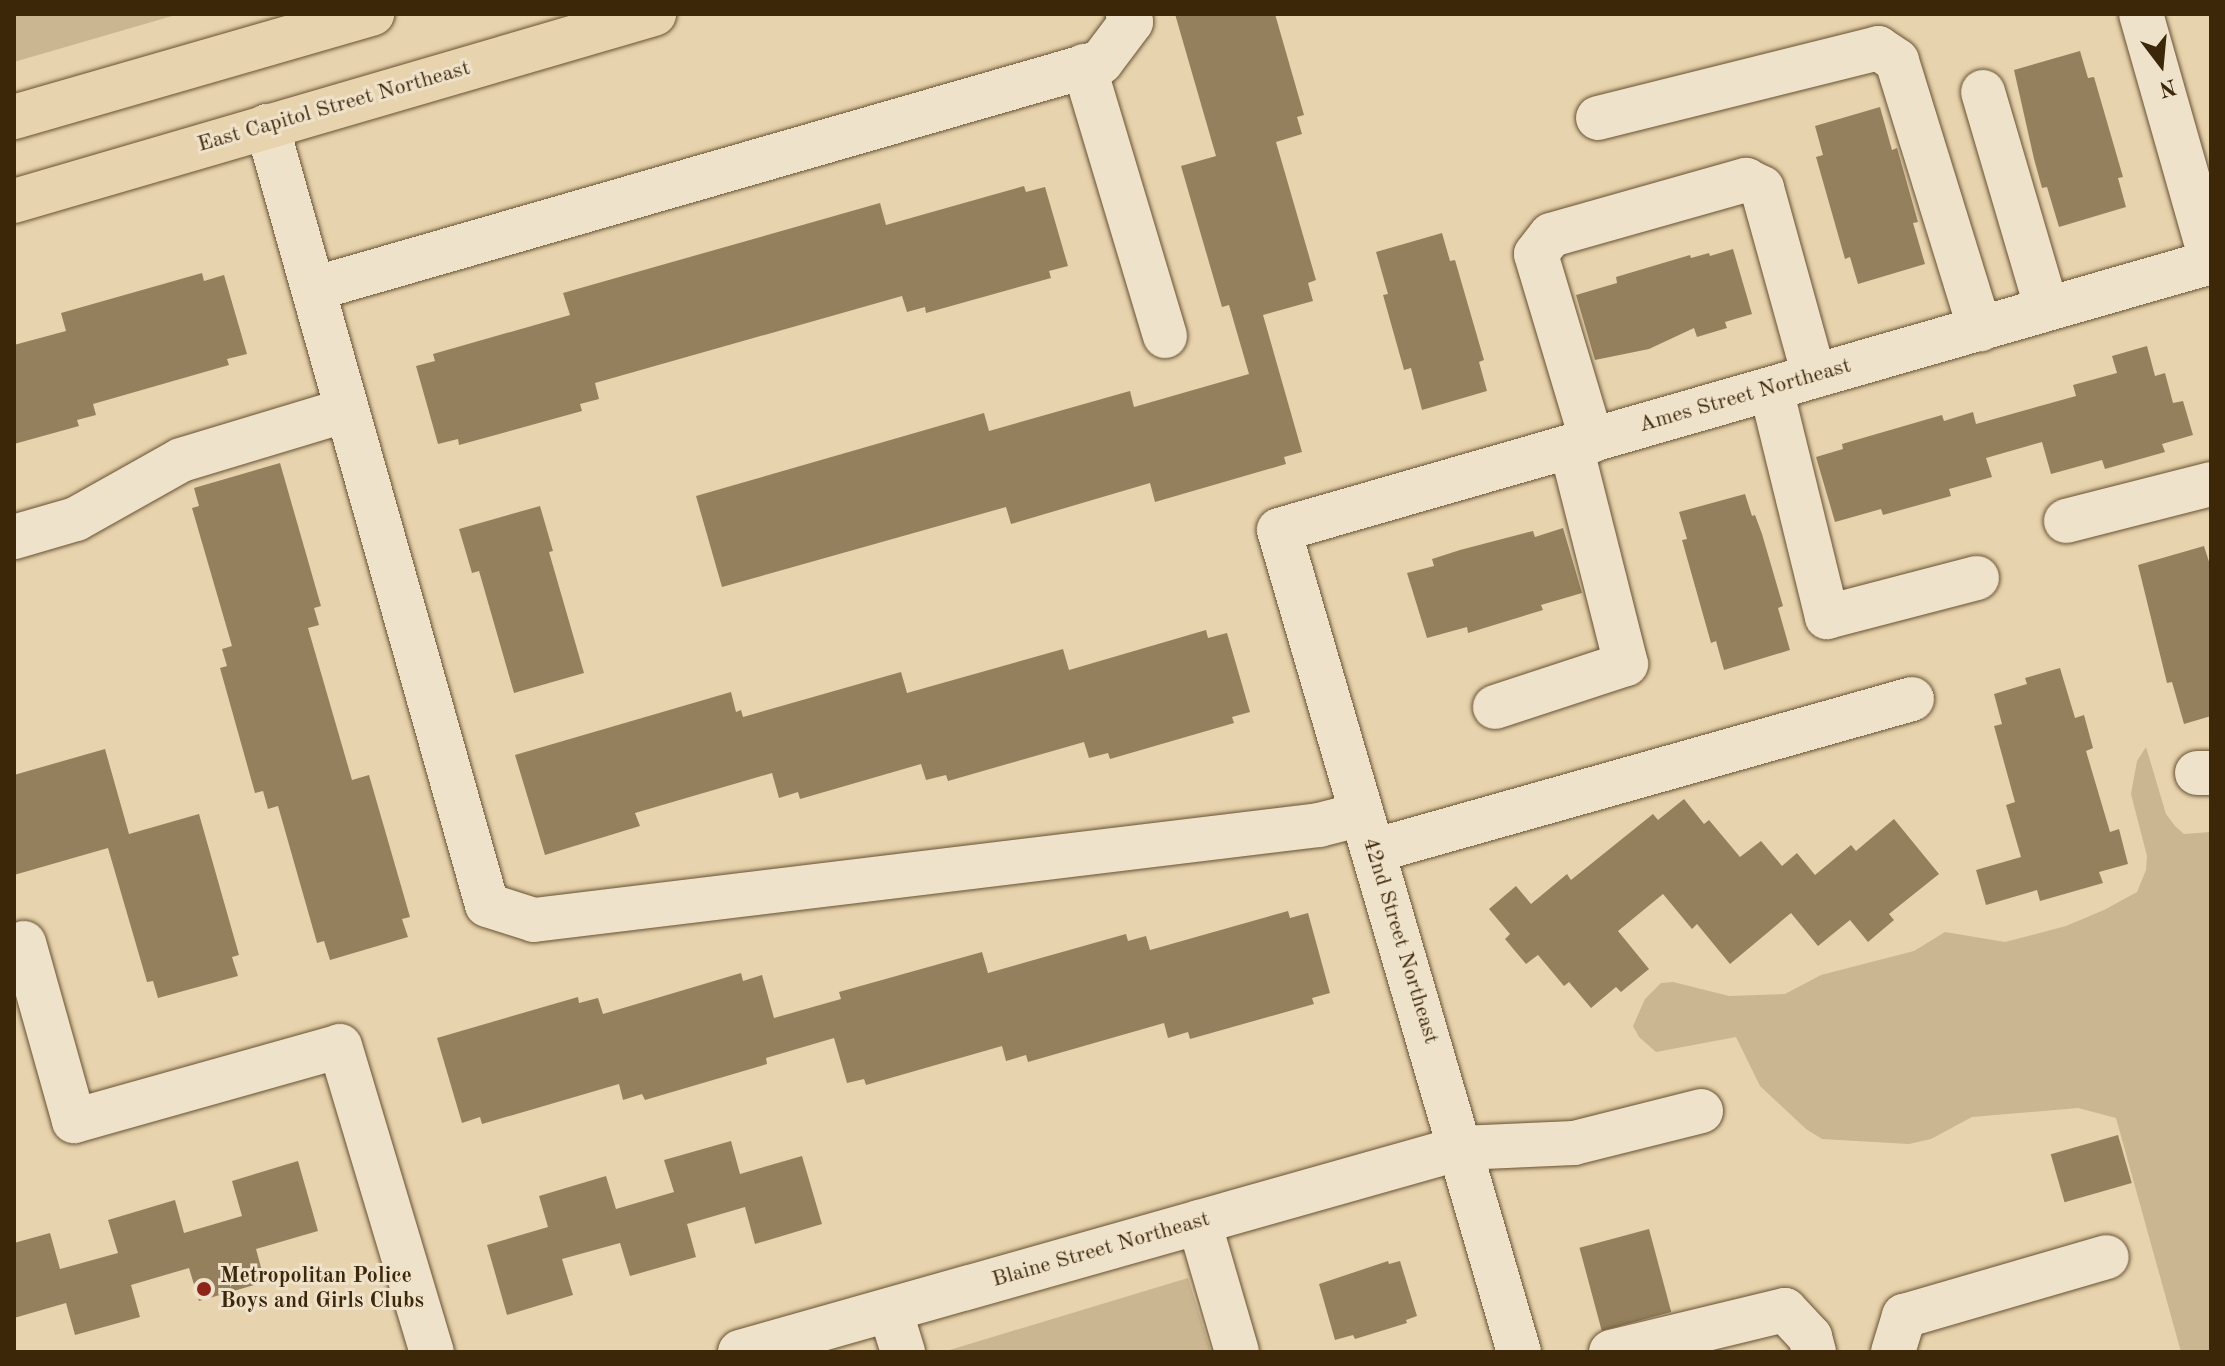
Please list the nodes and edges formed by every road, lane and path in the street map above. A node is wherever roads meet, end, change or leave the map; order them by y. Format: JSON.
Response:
{"nodes":[{"id":1,"x":372,"y":14,"type":"edge"},
{"id":2,"x":654,"y":14,"type":"edge"},
{"id":3,"x":1128,"y":14,"type":"edge"},
{"id":4,"x":2141,"y":14,"type":"edge"},
{"id":5,"x":1084,"y":66,"type":"junction"},
{"id":6,"x":1983,"y":92,"type":"dead end"},
{"id":7,"x":14,"y":117,"type":"edge"},
{"id":8,"x":1598,"y":118,"type":"dead end"},
{"id":9,"x":267,"y":126,"type":"junction"},
{"id":10,"x":14,"y":201,"type":"edge"},
{"id":11,"x":2211,"y":261,"type":"edge"},
{"id":12,"x":313,"y":289,"type":"junction"},
{"id":13,"x":2047,"y":309,"type":"junction"},
{"id":14,"x":1980,"y":329,"type":"junction"},
{"id":15,"x":1165,"y":336,"type":"dead end"},
{"id":16,"x":1814,"y":376,"type":"junction"},
{"id":17,"x":1771,"y":389,"type":"junction"},
{"id":18,"x":347,"y":410,"type":"junction"},
{"id":19,"x":1582,"y":444,"type":"junction"},
{"id":20,"x":2211,"y":484,"type":"edge"},
{"id":21,"x":2066,"y":521,"type":"dead end"},
{"id":22,"x":1279,"y":530,"type":"joint"},
{"id":23,"x":14,"y":537,"type":"edge"},
{"id":24,"x":1977,"y":578,"type":"dead end"},
{"id":25,"x":1912,"y":699,"type":"dead end"},
{"id":26,"x":1495,"y":707,"type":"dead end"},
{"id":27,"x":1368,"y":833,"type":"junction"},
{"id":28,"x":24,"y":943,"type":"dead end"},
{"id":29,"x":1701,"y":1111,"type":"dead end"},
{"id":30,"x":1461,"y":1148,"type":"junction"},
{"id":31,"x":1199,"y":1222,"type":"junction"},
{"id":32,"x":2107,"y":1257,"type":"dead end"},
{"id":33,"x":890,"y":1310,"type":"junction"},
{"id":34,"x":432,"y":1352,"type":"edge"},
{"id":35,"x":740,"y":1352,"type":"edge"},
{"id":36,"x":903,"y":1352,"type":"edge"},
{"id":37,"x":1237,"y":1352,"type":"edge"},
{"id":38,"x":1519,"y":1352,"type":"edge"},
{"id":39,"x":1611,"y":1352,"type":"edge"},
{"id":40,"x":1814,"y":1352,"type":"edge"},
{"id":41,"x":1893,"y":1352,"type":"edge"}],
"edges":[{"from":1,"to":7,"type":"main road"},
{"from":2,"to":9,"type":"main road","name":"East Capitol Street Northeast"},
{"from":3,"to":5,"type":"street"},
{"from":4,"to":11,"type":"street"},
{"from":5,"to":12,"type":"street"},
{"from":5,"to":15,"type":"street"},
{"from":6,"to":13,"type":"street"},
{"from":8,"to":14,"type":"street"},
{"from":9,"to":10,"type":"main road","name":"East Capitol Street Northeast"},
{"from":9,"to":12,"type":"street"},
{"from":11,"to":13,"type":"street","name":"Ames Street Northeast"},
{"from":12,"to":18,"type":"street"},
{"from":13,"to":14,"type":"street","name":"Ames Street Northeast"},
{"from":14,"to":16,"type":"street","name":"Ames Street Northeast"},
{"from":16,"to":17,"type":"street","name":"Ames Street Northeast"},
{"from":16,"to":19,"type":"street"},
{"from":17,"to":19,"type":"street","name":"Ames Street Northeast"},
{"from":17,"to":24,"type":"street"},
{"from":18,"to":23,"type":"street"},
{"from":18,"to":27,"type":"street"},
{"from":19,"to":22,"type":"street","name":"Ames Street Northeast"},
{"from":19,"to":26,"type":"street"},
{"from":20,"to":21,"type":"street"},
{"from":22,"to":27,"type":"street","name":"42nd Street Northeast"},
{"from":25,"to":27,"type":"street"},
{"from":27,"to":30,"type":"street","name":"42nd Street Northeast"},
{"from":28,"to":34,"type":"street"},
{"from":29,"to":30,"type":"street","name":"Blaine Street Northeast"},
{"from":30,"to":31,"type":"street","name":"Blaine Street Northeast"},
{"from":30,"to":38,"type":"street","name":"42nd Street Northeast"},
{"from":31,"to":33,"type":"street","name":"Blaine Street Northeast"},
{"from":31,"to":37,"type":"street"},
{"from":32,"to":41,"type":"street"},
{"from":33,"to":35,"type":"street","name":"Blaine Street Northeast"},
{"from":33,"to":36,"type":"street"},
{"from":39,"to":40,"type":"street"}]}
